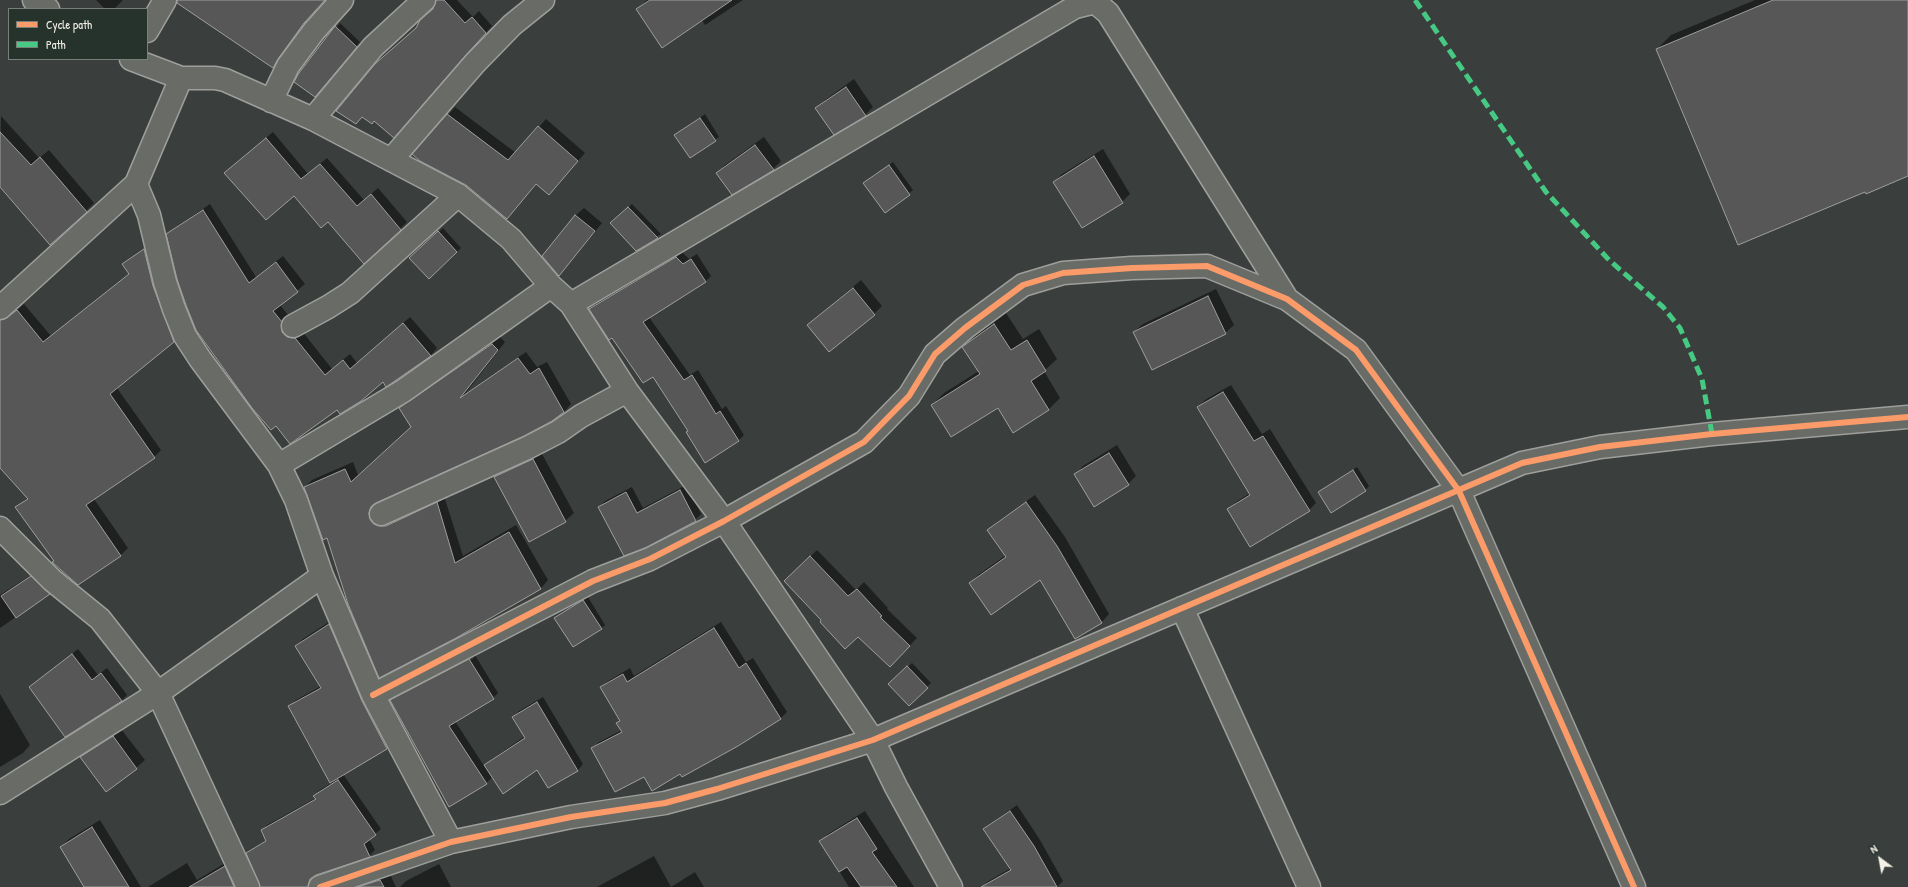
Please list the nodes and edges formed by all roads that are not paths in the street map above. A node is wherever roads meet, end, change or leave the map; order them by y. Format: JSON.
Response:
{"nodes":[{"id":1,"x":34,"y":0,"type":"edge"},
{"id":2,"x":165,"y":0,"type":"edge"},
{"id":3,"x":342,"y":0,"type":"edge"},
{"id":4,"x":424,"y":0,"type":"edge"},
{"id":5,"x":543,"y":0,"type":"edge"},
{"id":6,"x":46,"y":8,"type":"edge"},
{"id":7,"x":148,"y":30,"type":"edge"},
{"id":8,"x":134,"y":60,"type":"edge"},
{"id":9,"x":181,"y":78,"type":"junction"},
{"id":10,"x":271,"y":101,"type":"junction"},
{"id":11,"x":313,"y":119,"type":"junction"},
{"id":12,"x":391,"y":160,"type":"junction"},
{"id":13,"x":136,"y":184,"type":"junction"},
{"id":14,"x":458,"y":195,"type":"junction"},
{"id":15,"x":551,"y":286,"type":"junction"},
{"id":16,"x":1287,"y":299,"type":"junction"},
{"id":17,"x":571,"y":304,"type":"junction"},
{"id":18,"x":0,"y":308,"type":"edge"},
{"id":19,"x":293,"y":326,"type":"dead end"},
{"id":20,"x":627,"y":391,"type":"junction"},
{"id":21,"x":1908,"y":417,"type":"edge"},
{"id":22,"x":279,"y":465,"type":"junction"},
{"id":23,"x":1459,"y":491,"type":"junction"},
{"id":24,"x":381,"y":514,"type":"dead end"},
{"id":25,"x":724,"y":521,"type":"junction"},
{"id":26,"x":0,"y":528,"type":"edge"},
{"id":27,"x":322,"y":576,"type":"junction"},
{"id":28,"x":1182,"y":608,"type":"junction"},
{"id":29,"x":158,"y":693,"type":"junction"},
{"id":30,"x":374,"y":695,"type":"junction"},
{"id":31,"x":873,"y":740,"type":"junction"},
{"id":32,"x":0,"y":793,"type":"edge"},
{"id":33,"x":451,"y":842,"type":"junction"},
{"id":34,"x":248,"y":887,"type":"edge"},
{"id":35,"x":320,"y":887,"type":"edge"},
{"id":36,"x":951,"y":887,"type":"edge"},
{"id":37,"x":1309,"y":887,"type":"edge"},
{"id":38,"x":1634,"y":887,"type":"edge"}],
"edges":[{"from":1,"to":6,"type":"street"},
{"from":2,"to":7,"type":"street"},
{"from":3,"to":10,"type":"street"},
{"from":4,"to":11,"type":"street"},
{"from":5,"to":12,"type":"street"},
{"from":8,"to":9,"type":"street"},
{"from":9,"to":10,"type":"street"},
{"from":9,"to":13,"type":"street"},
{"from":10,"to":11,"type":"street"},
{"from":11,"to":12,"type":"street"},
{"from":12,"to":14,"type":"street"},
{"from":13,"to":18,"type":"street"},
{"from":13,"to":22,"type":"street"},
{"from":14,"to":15,"type":"street"},
{"from":14,"to":19,"type":"street"},
{"from":15,"to":17,"type":"street"},
{"from":15,"to":22,"type":"street"},
{"from":16,"to":17,"type":"street"},
{"from":16,"to":23,"type":"street"},
{"from":16,"to":25,"type":"street"},
{"from":17,"to":20,"type":"street"},
{"from":20,"to":24,"type":"street"},
{"from":20,"to":25,"type":"street"},
{"from":21,"to":23,"type":"street"},
{"from":22,"to":27,"type":"street"},
{"from":23,"to":28,"type":"street"},
{"from":23,"to":38,"type":"street"},
{"from":25,"to":30,"type":"street"},
{"from":25,"to":31,"type":"street"},
{"from":26,"to":29,"type":"street"},
{"from":27,"to":29,"type":"street"},
{"from":27,"to":30,"type":"street"},
{"from":28,"to":31,"type":"street"},
{"from":28,"to":37,"type":"street"},
{"from":29,"to":32,"type":"street"},
{"from":29,"to":34,"type":"street"},
{"from":30,"to":33,"type":"street"},
{"from":31,"to":33,"type":"street"},
{"from":31,"to":36,"type":"street"},
{"from":33,"to":35,"type":"street"}]}
